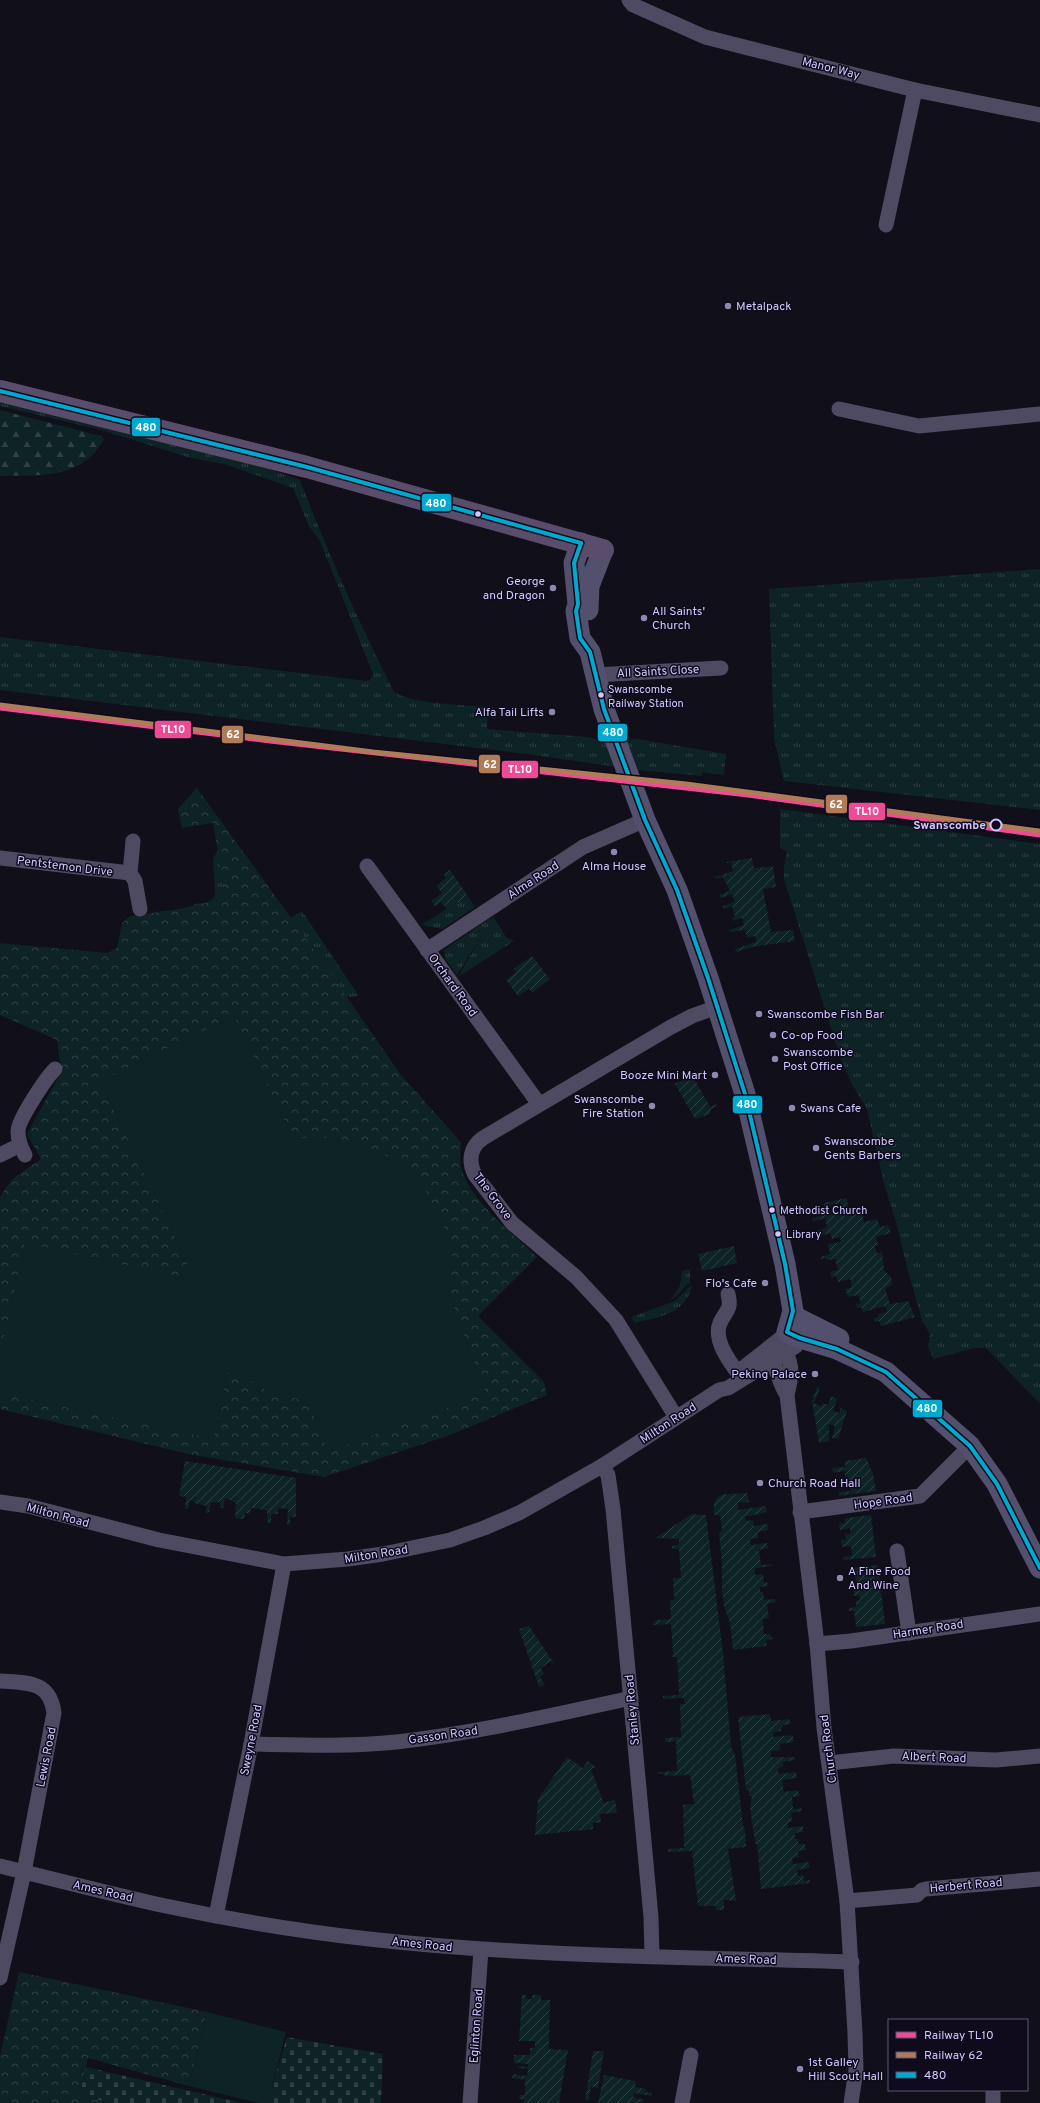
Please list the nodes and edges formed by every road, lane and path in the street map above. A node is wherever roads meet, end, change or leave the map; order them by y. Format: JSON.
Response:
{"nodes":[{"id":1,"x":629,"y":0,"type":"edge"},
{"id":2,"x":916,"y":90,"type":"junction"},
{"id":3,"x":1040,"y":115,"type":"edge"},
{"id":4,"x":886,"y":225,"type":"dead end"},
{"id":5,"x":0,"y":391,"type":"edge"},
{"id":6,"x":839,"y":409,"type":"dead end"},
{"id":7,"x":1040,"y":414,"type":"edge"},
{"id":8,"x":585,"y":545,"type":"junction"},
{"id":9,"x":590,"y":652,"type":"junction"},
{"id":10,"x":721,"y":668,"type":"dead end"},
{"id":11,"x":595,"y":675,"type":"junction"},
{"id":12,"x":645,"y":820,"type":"junction"},
{"id":13,"x":133,"y":842,"type":"dead end"},
{"id":14,"x":0,"y":858,"type":"edge"},
{"id":15,"x":367,"y":866,"type":"dead end"},
{"id":16,"x":130,"y":873,"type":"junction"},
{"id":17,"x":140,"y":909,"type":"dead end"},
{"id":18,"x":427,"y":950,"type":"junction"},
{"id":19,"x":717,"y":1007,"type":"junction"},
{"id":20,"x":55,"y":1069,"type":"dead end"},
{"id":21,"x":540,"y":1104,"type":"junction"},
{"id":22,"x":0,"y":1156,"type":"edge"},
{"id":23,"x":728,"y":1294,"type":"dead end"},
{"id":24,"x":792,"y":1334,"type":"junction"},
{"id":25,"x":770,"y":1356,"type":"junction"},
{"id":26,"x":737,"y":1372,"type":"junction"},
{"id":27,"x":719,"y":1390,"type":"junction"},
{"id":28,"x":787,"y":1395,"type":"junction"},
{"id":29,"x":676,"y":1417,"type":"junction"},
{"id":30,"x":970,"y":1446,"type":"junction"},
{"id":31,"x":602,"y":1466,"type":"junction"},
{"id":32,"x":0,"y":1502,"type":"edge"},
{"id":33,"x":800,"y":1512,"type":"junction"},
{"id":34,"x":897,"y":1551,"type":"dead end"},
{"id":35,"x":284,"y":1564,"type":"junction"},
{"id":36,"x":1040,"y":1568,"type":"edge"},
{"id":37,"x":1040,"y":1614,"type":"edge"},
{"id":38,"x":909,"y":1633,"type":"junction"},
{"id":39,"x":817,"y":1644,"type":"junction"},
{"id":40,"x":0,"y":1681,"type":"edge"},
{"id":41,"x":631,"y":1698,"type":"junction"},
{"id":42,"x":251,"y":1744,"type":"junction"},
{"id":43,"x":1040,"y":1756,"type":"edge"},
{"id":44,"x":829,"y":1763,"type":"junction"},
{"id":45,"x":0,"y":1866,"type":"edge"},
{"id":46,"x":24,"y":1872,"type":"junction"},
{"id":47,"x":1040,"y":1879,"type":"edge"},
{"id":48,"x":847,"y":1901,"type":"junction"},
{"id":49,"x":216,"y":1916,"type":"junction"},
{"id":50,"x":481,"y":1950,"type":"junction"},
{"id":51,"x":652,"y":1956,"type":"junction"},
{"id":52,"x":852,"y":1962,"type":"junction"},
{"id":53,"x":0,"y":1978,"type":"edge"},
{"id":54,"x":691,"y":2055,"type":"dead end"},
{"id":55,"x":993,"y":2091,"type":"edge"},
{"id":56,"x":470,"y":2103,"type":"edge"},
{"id":57,"x":682,"y":2103,"type":"edge"},
{"id":58,"x":851,"y":2103,"type":"edge"},
{"id":59,"x":993,"y":2103,"type":"edge"}],
"edges":[{"from":1,"to":2,"type":"street","name":"Manor Way"},
{"from":2,"to":3,"type":"street","name":"Manor Way"},
{"from":2,"to":4,"type":"street"},
{"from":5,"to":8,"type":"main road"},
{"from":6,"to":7,"type":"street"},
{"from":8,"to":9,"type":"main road"},
{"from":8,"to":9,"type":"main road"},
{"from":9,"to":11,"type":"main road"},
{"from":10,"to":11,"type":"street","name":"All Saints Close"},
{"from":11,"to":12,"type":"main road"},
{"from":12,"to":18,"type":"street","name":"Alma Road"},
{"from":12,"to":19,"type":"main road"},
{"from":13,"to":16,"type":"street","name":"Pentstemon Drive"},
{"from":14,"to":16,"type":"street","name":"Pentstemon Drive"},
{"from":15,"to":18,"type":"street","name":"Orchard Road"},
{"from":16,"to":17,"type":"street","name":"Pentstemon Drive"},
{"from":18,"to":21,"type":"street","name":"Orchard Road"},
{"from":19,"to":21,"type":"street","name":"The Grove"},
{"from":19,"to":24,"type":"main road"},
{"from":20,"to":22,"type":"street"},
{"from":21,"to":29,"type":"street","name":"The Grove"},
{"from":23,"to":26,"type":"street"},
{"from":24,"to":25,"type":"street","name":"Milton Road"},
{"from":24,"to":28,"type":"street","name":"Church Road"},
{"from":24,"to":30,"type":"main road"},
{"from":25,"to":26,"type":"street","name":"Milton Road"},
{"from":25,"to":27,"type":"street","name":"Milton Road"},
{"from":25,"to":28,"type":"street","name":"Church Road"},
{"from":26,"to":27,"type":"street","name":"Milton Road"},
{"from":27,"to":29,"type":"street","name":"Milton Road"},
{"from":28,"to":33,"type":"street","name":"Church Road"},
{"from":29,"to":31,"type":"street","name":"Milton Road"},
{"from":30,"to":33,"type":"street","name":"Hope Road"},
{"from":30,"to":36,"type":"main road"},
{"from":31,"to":35,"type":"street","name":"Milton Road"},
{"from":31,"to":41,"type":"street","name":"Stanley Road"},
{"from":32,"to":35,"type":"street","name":"Milton Road"},
{"from":33,"to":39,"type":"street","name":"Church Road"},
{"from":34,"to":38,"type":"street"},
{"from":35,"to":42,"type":"street","name":"Sweyne Road"},
{"from":37,"to":38,"type":"street","name":"Harmer Road"},
{"from":38,"to":39,"type":"street","name":"Harmer Road"},
{"from":39,"to":44,"type":"street","name":"Church Road"},
{"from":40,"to":46,"type":"street","name":"Lewis Road"},
{"from":41,"to":42,"type":"street","name":"Gasson Road"},
{"from":41,"to":51,"type":"street","name":"Stanley Road"},
{"from":42,"to":49,"type":"street","name":"Sweyne Road"},
{"from":43,"to":44,"type":"street","name":"Albert Road"},
{"from":44,"to":48,"type":"street","name":"Church Road"},
{"from":45,"to":46,"type":"street","name":"Ames Road"},
{"from":46,"to":49,"type":"street","name":"Ames Road"},
{"from":46,"to":53,"type":"street","name":"Lewis Road"},
{"from":47,"to":48,"type":"street","name":"Herbert Road"},
{"from":48,"to":52,"type":"street","name":"Church Road"},
{"from":49,"to":50,"type":"street","name":"Ames Road"},
{"from":50,"to":51,"type":"street","name":"Ames Road"},
{"from":50,"to":56,"type":"street","name":"Eglinton Road"},
{"from":51,"to":52,"type":"street","name":"Ames Road"},
{"from":52,"to":58,"type":"street","name":"Church Road"},
{"from":54,"to":57,"type":"street"},
{"from":55,"to":59,"type":"street"}]}
